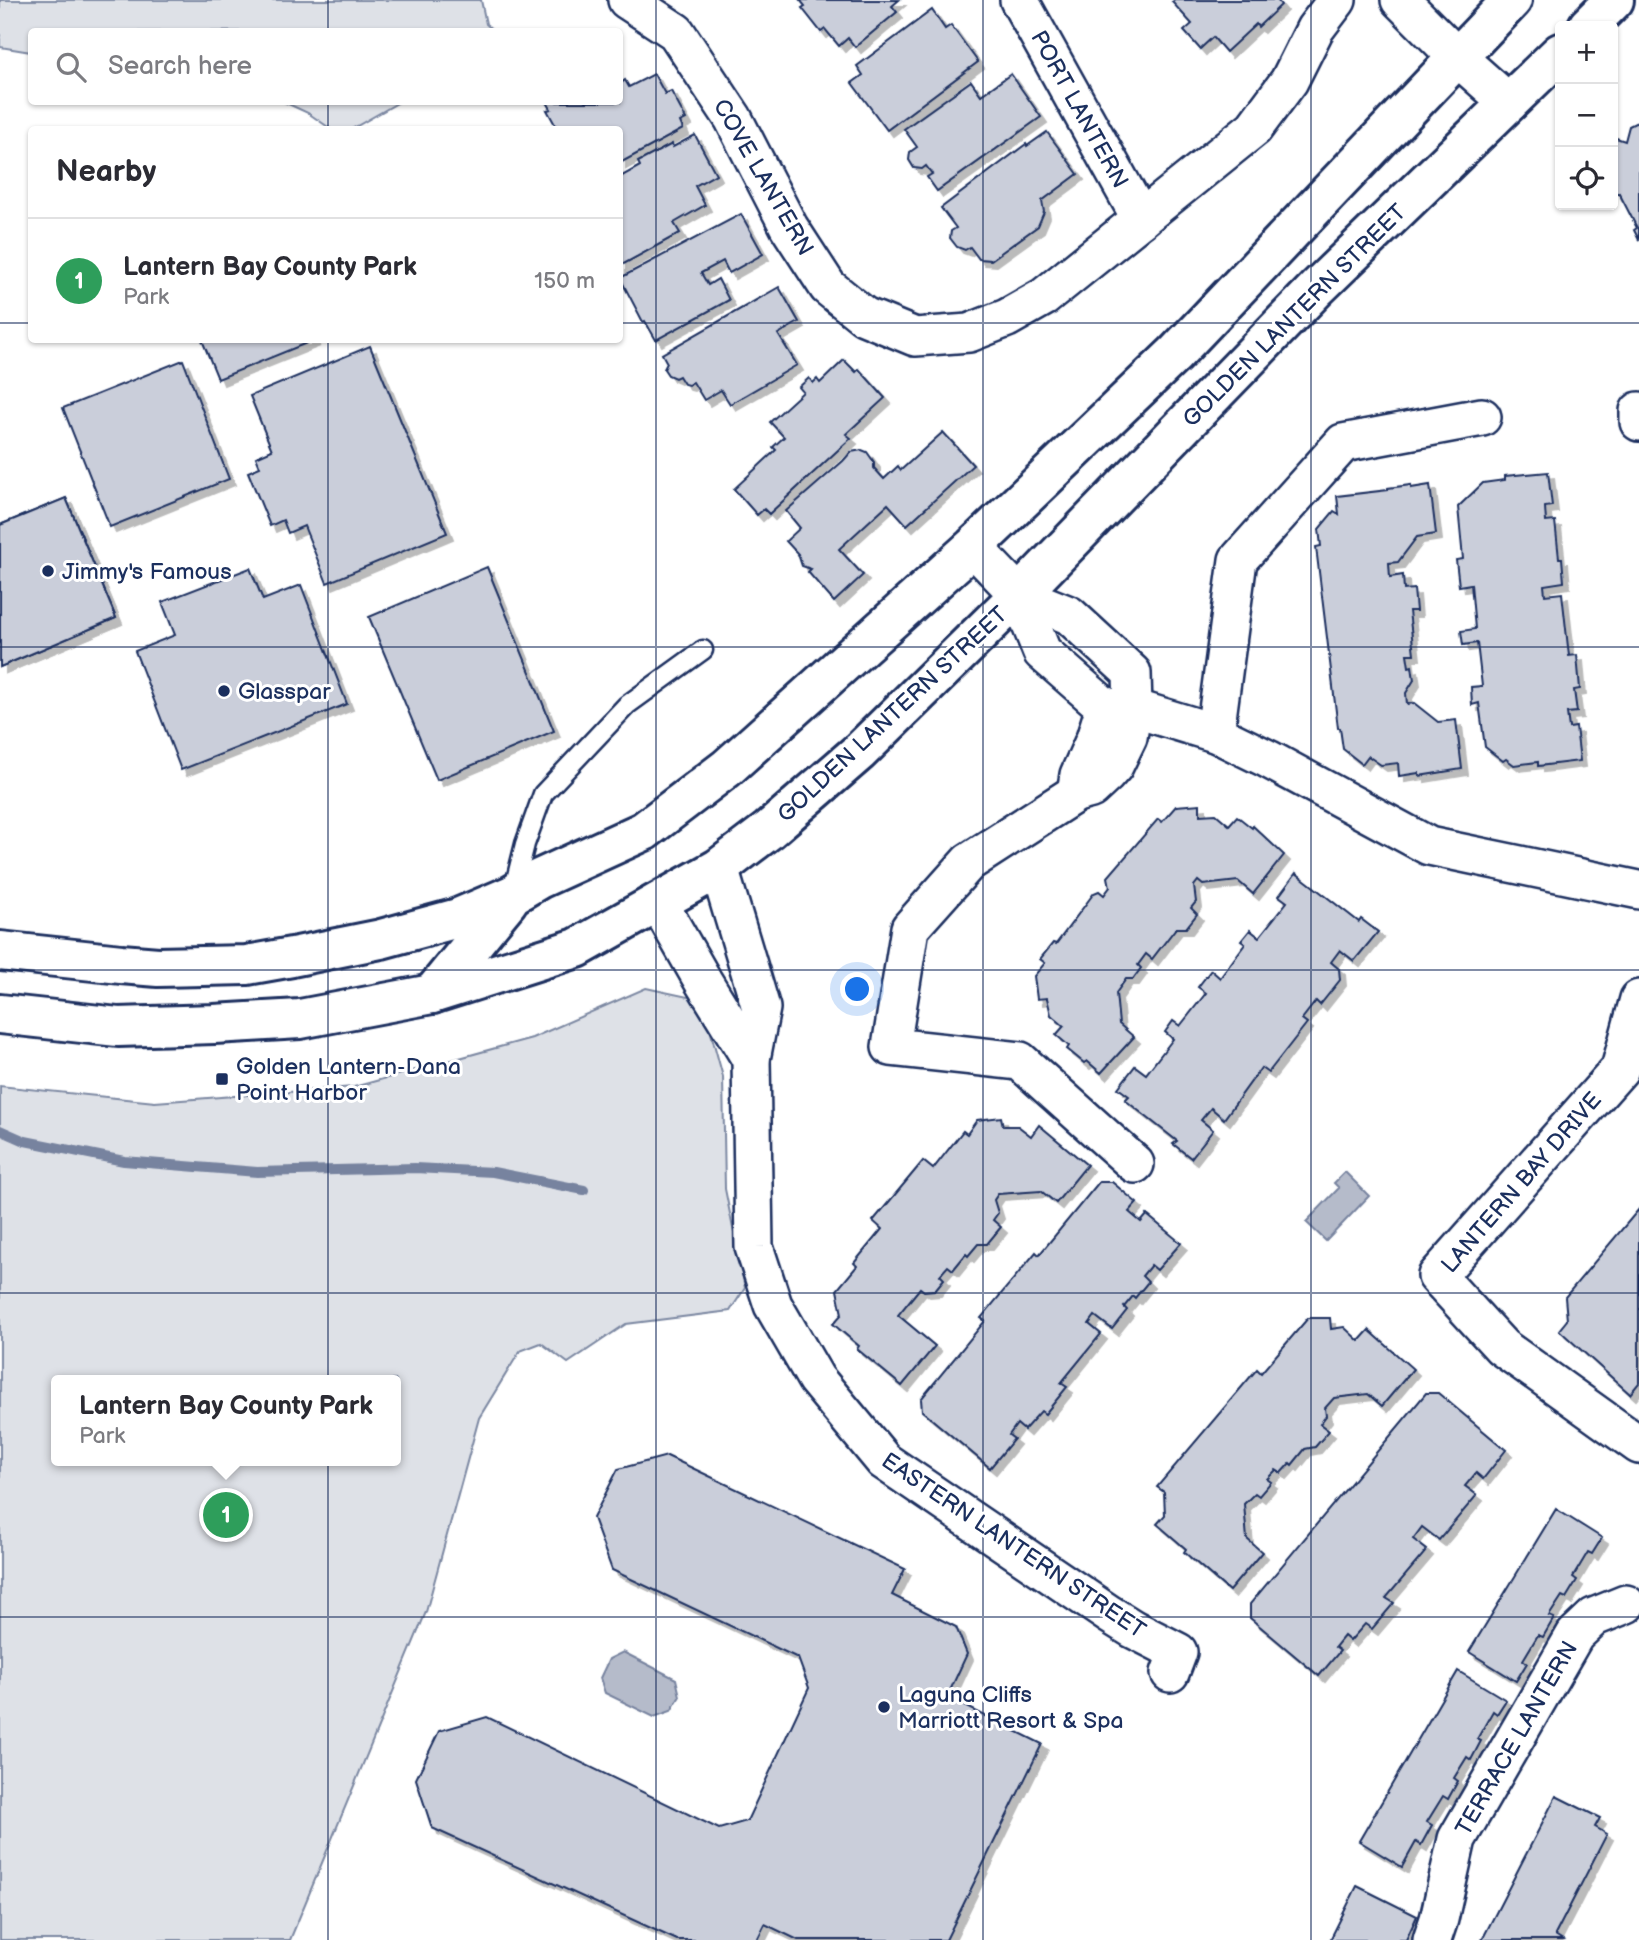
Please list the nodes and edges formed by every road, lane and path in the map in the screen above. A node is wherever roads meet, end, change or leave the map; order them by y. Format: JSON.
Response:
{"nodes":[{"id":1,"x":627,"y":0,"type":"edge"},
{"id":2,"x":1019,"y":0,"type":"edge"},
{"id":3,"x":1337,"y":0,"type":"edge"},
{"id":4,"x":1400,"y":0,"type":"edge"},
{"id":5,"x":1512,"y":0,"type":"edge"},
{"id":6,"x":1614,"y":0,"type":"edge"},
{"id":7,"x":1593,"y":21,"type":"edge"},
{"id":8,"x":1457,"y":57,"type":"junction"},
{"id":9,"x":1555,"y":58,"type":"edge"},
{"id":10,"x":1509,"y":103,"type":"junction"},
{"id":11,"x":1140,"y":219,"type":"junction"},
{"id":12,"x":1639,"y":411,"type":"edge"},
{"id":13,"x":1482,"y":418,"type":"dead end"},
{"id":14,"x":1639,"y":422,"type":"edge"},
{"id":15,"x":973,"y":547,"type":"junction"},
{"id":16,"x":1019,"y":595,"type":"junction"},
{"id":17,"x":703,"y":650,"type":"dead end"},
{"id":18,"x":1119,"y":708,"type":"junction"},
{"id":19,"x":1215,"y":733,"type":"junction"},
{"id":20,"x":719,"y":868,"type":"junction"},
{"id":21,"x":1639,"y":890,"type":"edge"},
{"id":22,"x":512,"y":895,"type":"junction"},
{"id":23,"x":658,"y":902,"type":"junction"},
{"id":24,"x":0,"y":951,"type":"edge"},
{"id":25,"x":432,"y":994,"type":"junction"},
{"id":26,"x":1639,"y":999,"type":"edge"},
{"id":27,"x":0,"y":1014,"type":"edge"},
{"id":28,"x":751,"y":1059,"type":"junction"},
{"id":29,"x":1135,"y":1164,"type":"dead end"},
{"id":30,"x":1639,"y":1446,"type":"edge"},
{"id":31,"x":1626,"y":1604,"type":"dead end"},
{"id":32,"x":1170,"y":1673,"type":"dead end"},
{"id":33,"x":1432,"y":1940,"type":"edge"}],
"edges":[{"from":1,"to":11,"type":"street","name":"COVE LANTERN"},
{"from":2,"to":11,"type":"street","name":"PORT LANTERN"},
{"from":3,"to":11,"type":"street"},
{"from":4,"to":8,"type":"street"},
{"from":5,"to":8,"type":"main road"},
{"from":6,"to":7,"type":"main road"},
{"from":8,"to":10,"type":"street"},
{"from":8,"to":15,"type":"main road"},
{"from":9,"to":10,"type":"main road","name":"GOLDEN LANTERN STREET"},
{"from":10,"to":16,"type":"main road","name":"GOLDEN LANTERN STREET"},
{"from":12,"to":14,"type":"street"},
{"from":13,"to":19,"type":"street"},
{"from":15,"to":16,"type":"street"},
{"from":15,"to":22,"type":"main road"},
{"from":16,"to":18,"type":"street"},
{"from":16,"to":20,"type":"main road","name":"GOLDEN LANTERN STREET"},
{"from":17,"to":22,"type":"lane"},
{"from":18,"to":19,"type":"street"},
{"from":18,"to":29,"type":"street"},
{"from":19,"to":21,"type":"street"},
{"from":20,"to":23,"type":"main road","name":"GOLDEN LANTERN STREET"},
{"from":20,"to":28,"type":"street","name":"EASTERN LANTERN STREET"},
{"from":22,"to":24,"type":"main road"},
{"from":22,"to":25,"type":"main road"},
{"from":23,"to":25,"type":"main road","name":"GOLDEN LANTERN STREET"},
{"from":23,"to":28,"type":"street"},
{"from":25,"to":27,"type":"main road","name":"GOLDEN LANTERN STREET"},
{"from":26,"to":30,"type":"street","name":"LANTERN BAY DRIVE"},
{"from":28,"to":32,"type":"street","name":"EASTERN LANTERN STREET"},
{"from":31,"to":33,"type":"street","name":"TERRACE LANTERN"}]}
